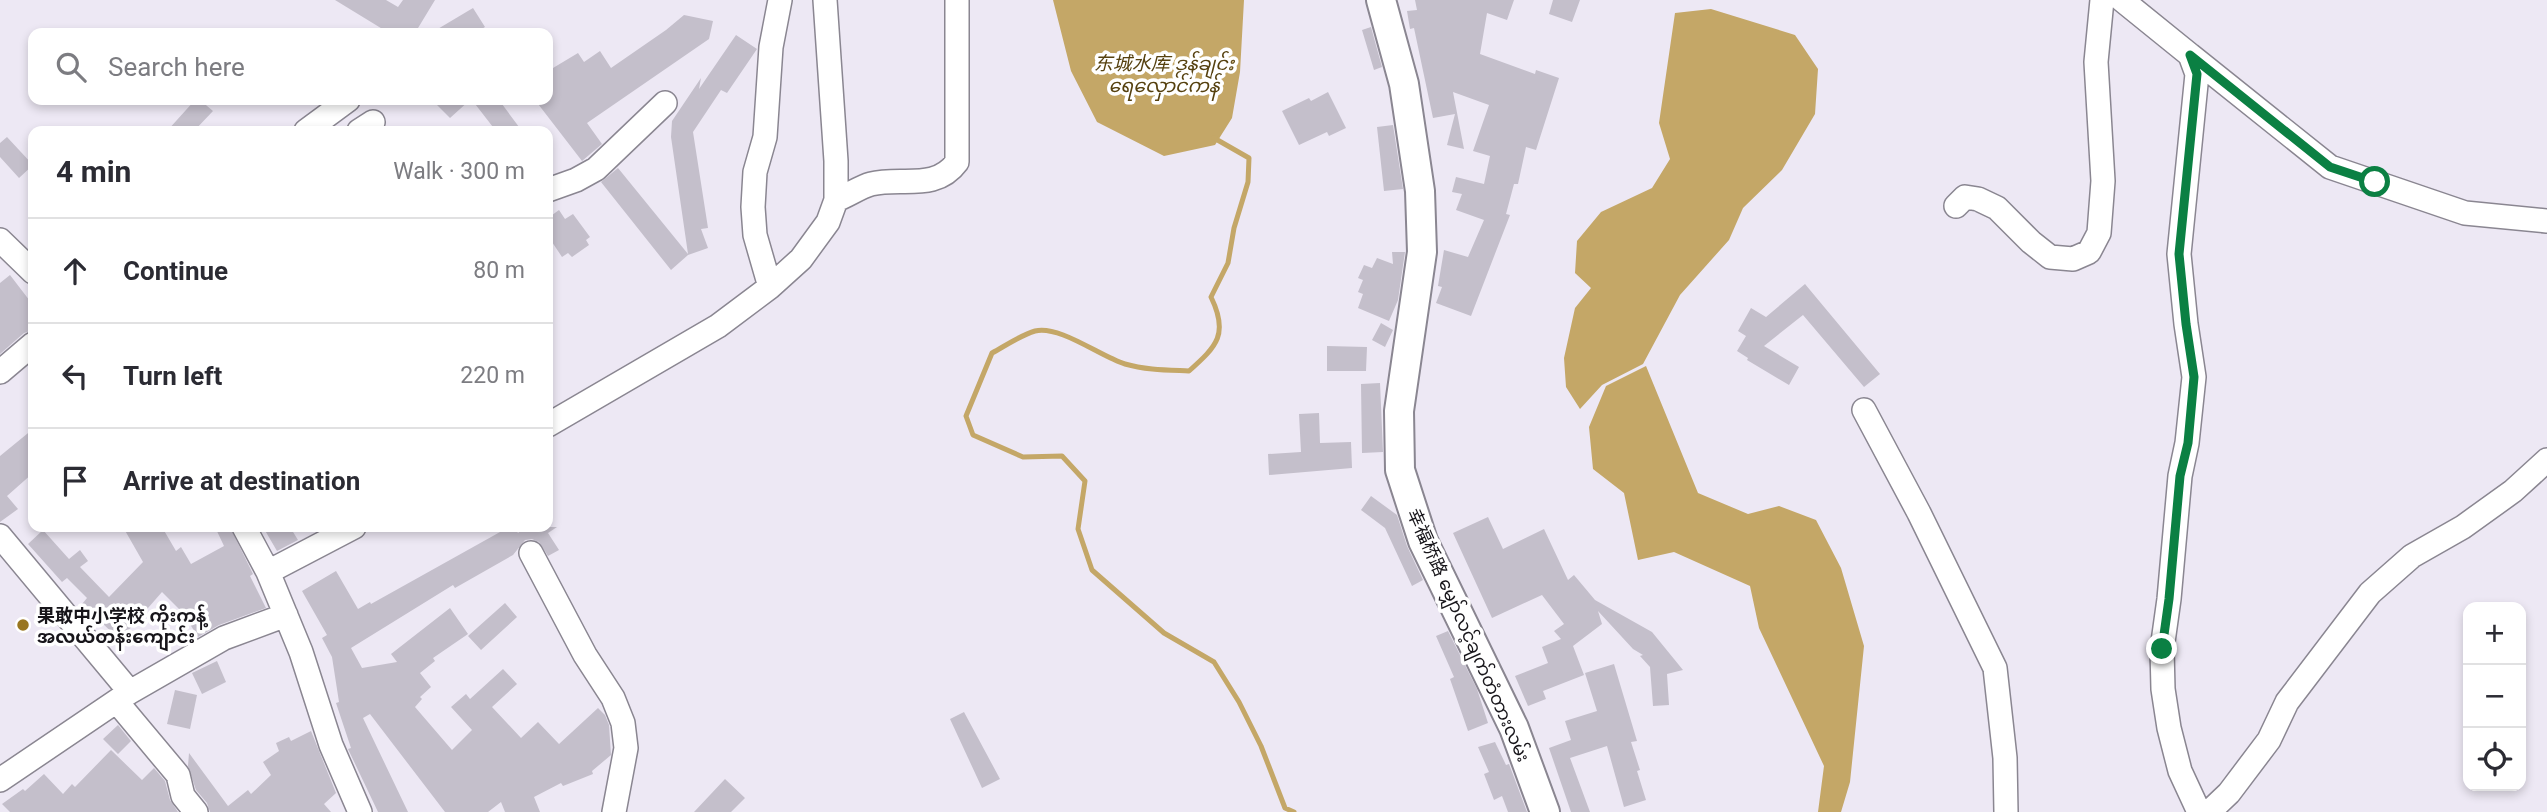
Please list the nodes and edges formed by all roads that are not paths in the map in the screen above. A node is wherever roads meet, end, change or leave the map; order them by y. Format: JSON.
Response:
{"nodes":[{"id":1,"x":780,"y":0,"type":"edge"},
{"id":2,"x":825,"y":0,"type":"edge"},
{"id":3,"x":957,"y":0,"type":"edge"},
{"id":4,"x":1381,"y":0,"type":"edge"},
{"id":5,"x":2102,"y":0,"type":"edge"},
{"id":6,"x":2122,"y":0,"type":"edge"},
{"id":7,"x":2190,"y":55,"type":"junction"},
{"id":8,"x":665,"y":103,"type":"dead end"},
{"id":9,"x":341,"y":105,"type":"edge"},
{"id":10,"x":313,"y":126,"type":"edge"},
{"id":11,"x":553,"y":188,"type":"edge"},
{"id":12,"x":836,"y":200,"type":"junction"},
{"id":13,"x":1956,"y":206,"type":"dead end"},
{"id":14,"x":2547,"y":221,"type":"edge"},
{"id":15,"x":0,"y":240,"type":"edge"},
{"id":16,"x":28,"y":267,"type":"edge"},
{"id":17,"x":770,"y":287,"type":"junction"},
{"id":18,"x":28,"y":348,"type":"edge"},
{"id":19,"x":0,"y":372,"type":"edge"},
{"id":20,"x":1864,"y":410,"type":"dead end"},
{"id":21,"x":553,"y":422,"type":"edge"},
{"id":22,"x":2547,"y":460,"type":"edge"},
{"id":23,"x":247,"y":532,"type":"edge"},
{"id":24,"x":344,"y":532,"type":"edge"},
{"id":25,"x":0,"y":537,"type":"edge"},
{"id":26,"x":531,"y":553,"type":"dead end"},
{"id":27,"x":268,"y":572,"type":"junction"},
{"id":28,"x":286,"y":615,"type":"junction"},
{"id":29,"x":123,"y":697,"type":"junction"},
{"id":30,"x":0,"y":780,"type":"edge"},
{"id":31,"x":196,"y":812,"type":"edge"},
{"id":32,"x":360,"y":812,"type":"edge"},
{"id":33,"x":614,"y":812,"type":"edge"},
{"id":34,"x":1545,"y":812,"type":"edge"},
{"id":35,"x":2006,"y":812,"type":"edge"},
{"id":36,"x":2199,"y":812,"type":"edge"},
{"id":37,"x":2209,"y":812,"type":"edge"}],
"edges":[{"from":1,"to":17,"type":"street"},
{"from":2,"to":12,"type":"street"},
{"from":3,"to":12,"type":"street"},
{"from":4,"to":34,"type":"main road","name":"幸福桥路 မျှော်လင့်ချက်တံတားလမ်း"},
{"from":5,"to":13,"type":"street"},
{"from":6,"to":7,"type":"street"},
{"from":7,"to":14,"type":"street"},
{"from":7,"to":36,"type":"street"},
{"from":8,"to":11,"type":"street"},
{"from":9,"to":10,"type":"street"},
{"from":12,"to":17,"type":"street"},
{"from":15,"to":16,"type":"street"},
{"from":17,"to":21,"type":"street"},
{"from":18,"to":19,"type":"street"},
{"from":20,"to":35,"type":"street"},
{"from":22,"to":37,"type":"street"},
{"from":23,"to":27,"type":"street"},
{"from":24,"to":27,"type":"street"},
{"from":25,"to":29,"type":"street"},
{"from":26,"to":33,"type":"street"},
{"from":27,"to":28,"type":"street"},
{"from":28,"to":29,"type":"street"},
{"from":28,"to":32,"type":"street"},
{"from":29,"to":30,"type":"street"},
{"from":29,"to":31,"type":"street"}]}
